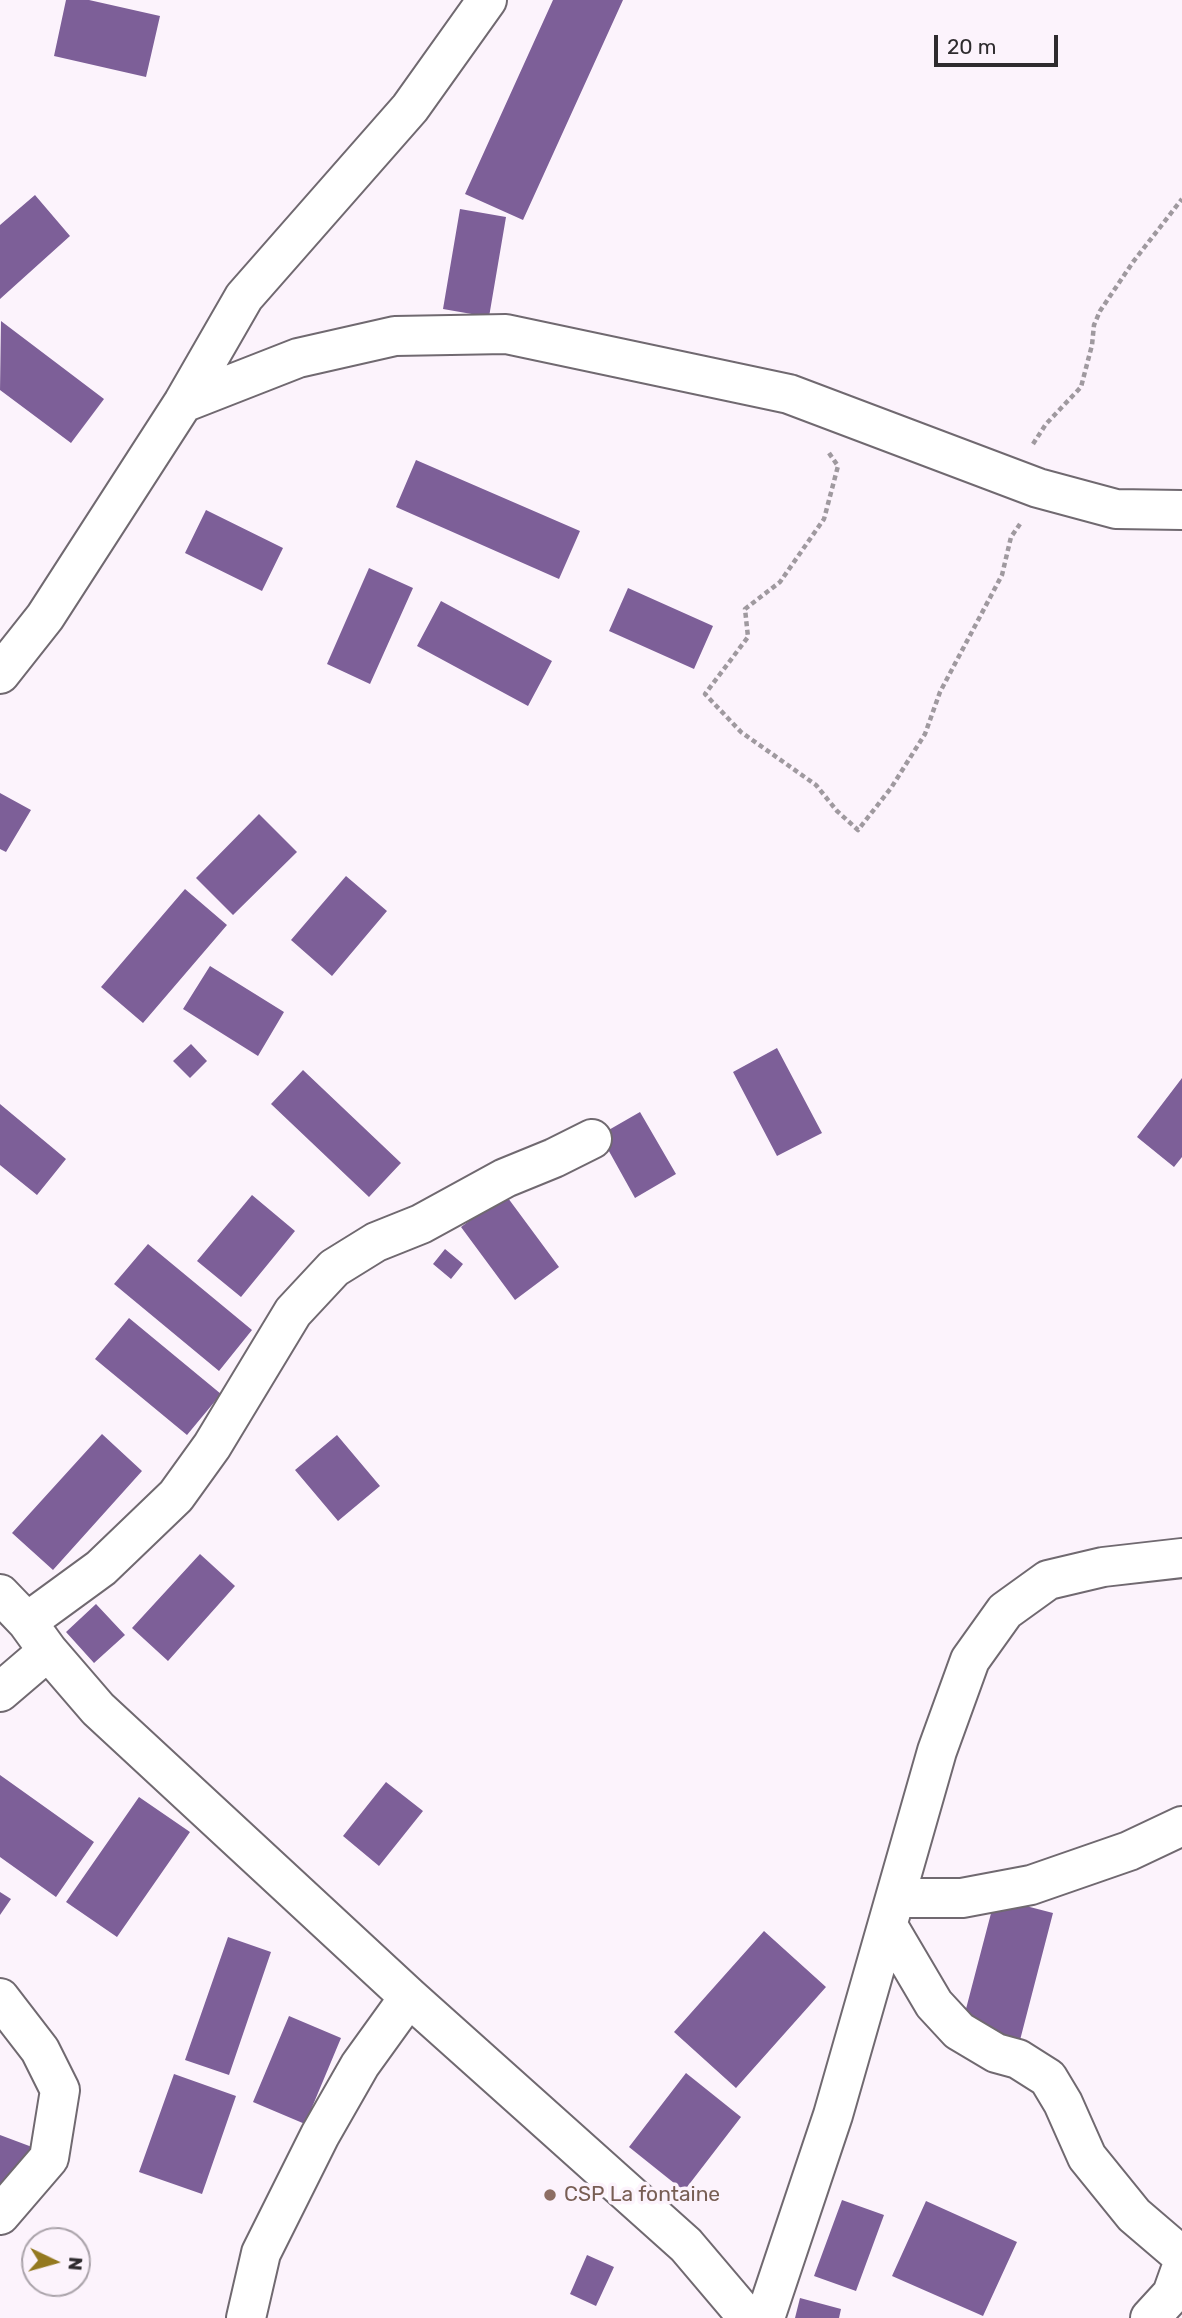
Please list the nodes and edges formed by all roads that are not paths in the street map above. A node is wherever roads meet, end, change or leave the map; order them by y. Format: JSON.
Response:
{"nodes":[{"id":1,"x":487,"y":0,"type":"edge"},
{"id":2,"x":183,"y":403,"type":"junction"},
{"id":3,"x":1182,"y":510,"type":"edge"},
{"id":4,"x":0,"y":674,"type":"edge"},
{"id":5,"x":592,"y":1139,"type":"dead end"},
{"id":6,"x":1182,"y":1558,"type":"edge"},
{"id":7,"x":0,"y":1594,"type":"edge"},
{"id":8,"x":38,"y":1636,"type":"junction"},
{"id":9,"x":0,"y":1692,"type":"edge"},
{"id":10,"x":1182,"y":1826,"type":"edge"},
{"id":11,"x":892,"y":1912,"type":"junction"},
{"id":12,"x":409,"y":1997,"type":"junction"},
{"id":13,"x":0,"y":1998,"type":"edge"},
{"id":14,"x":0,"y":2215,"type":"edge"},
{"id":15,"x":1182,"y":2256,"type":"edge"},
{"id":16,"x":246,"y":2318,"type":"edge"},
{"id":17,"x":748,"y":2318,"type":"edge"},
{"id":18,"x":765,"y":2318,"type":"edge"}],
"edges":[{"from":1,"to":2,"type":"street"},
{"from":2,"to":3,"type":"street"},
{"from":2,"to":4,"type":"street"},
{"from":5,"to":8,"type":"street"},
{"from":6,"to":11,"type":"street"},
{"from":7,"to":8,"type":"street"},
{"from":8,"to":9,"type":"street"},
{"from":8,"to":12,"type":"street"},
{"from":10,"to":11,"type":"street"},
{"from":11,"to":15,"type":"street"},
{"from":11,"to":18,"type":"street"},
{"from":12,"to":16,"type":"street"},
{"from":12,"to":17,"type":"street"},
{"from":13,"to":14,"type":"street"}]}
